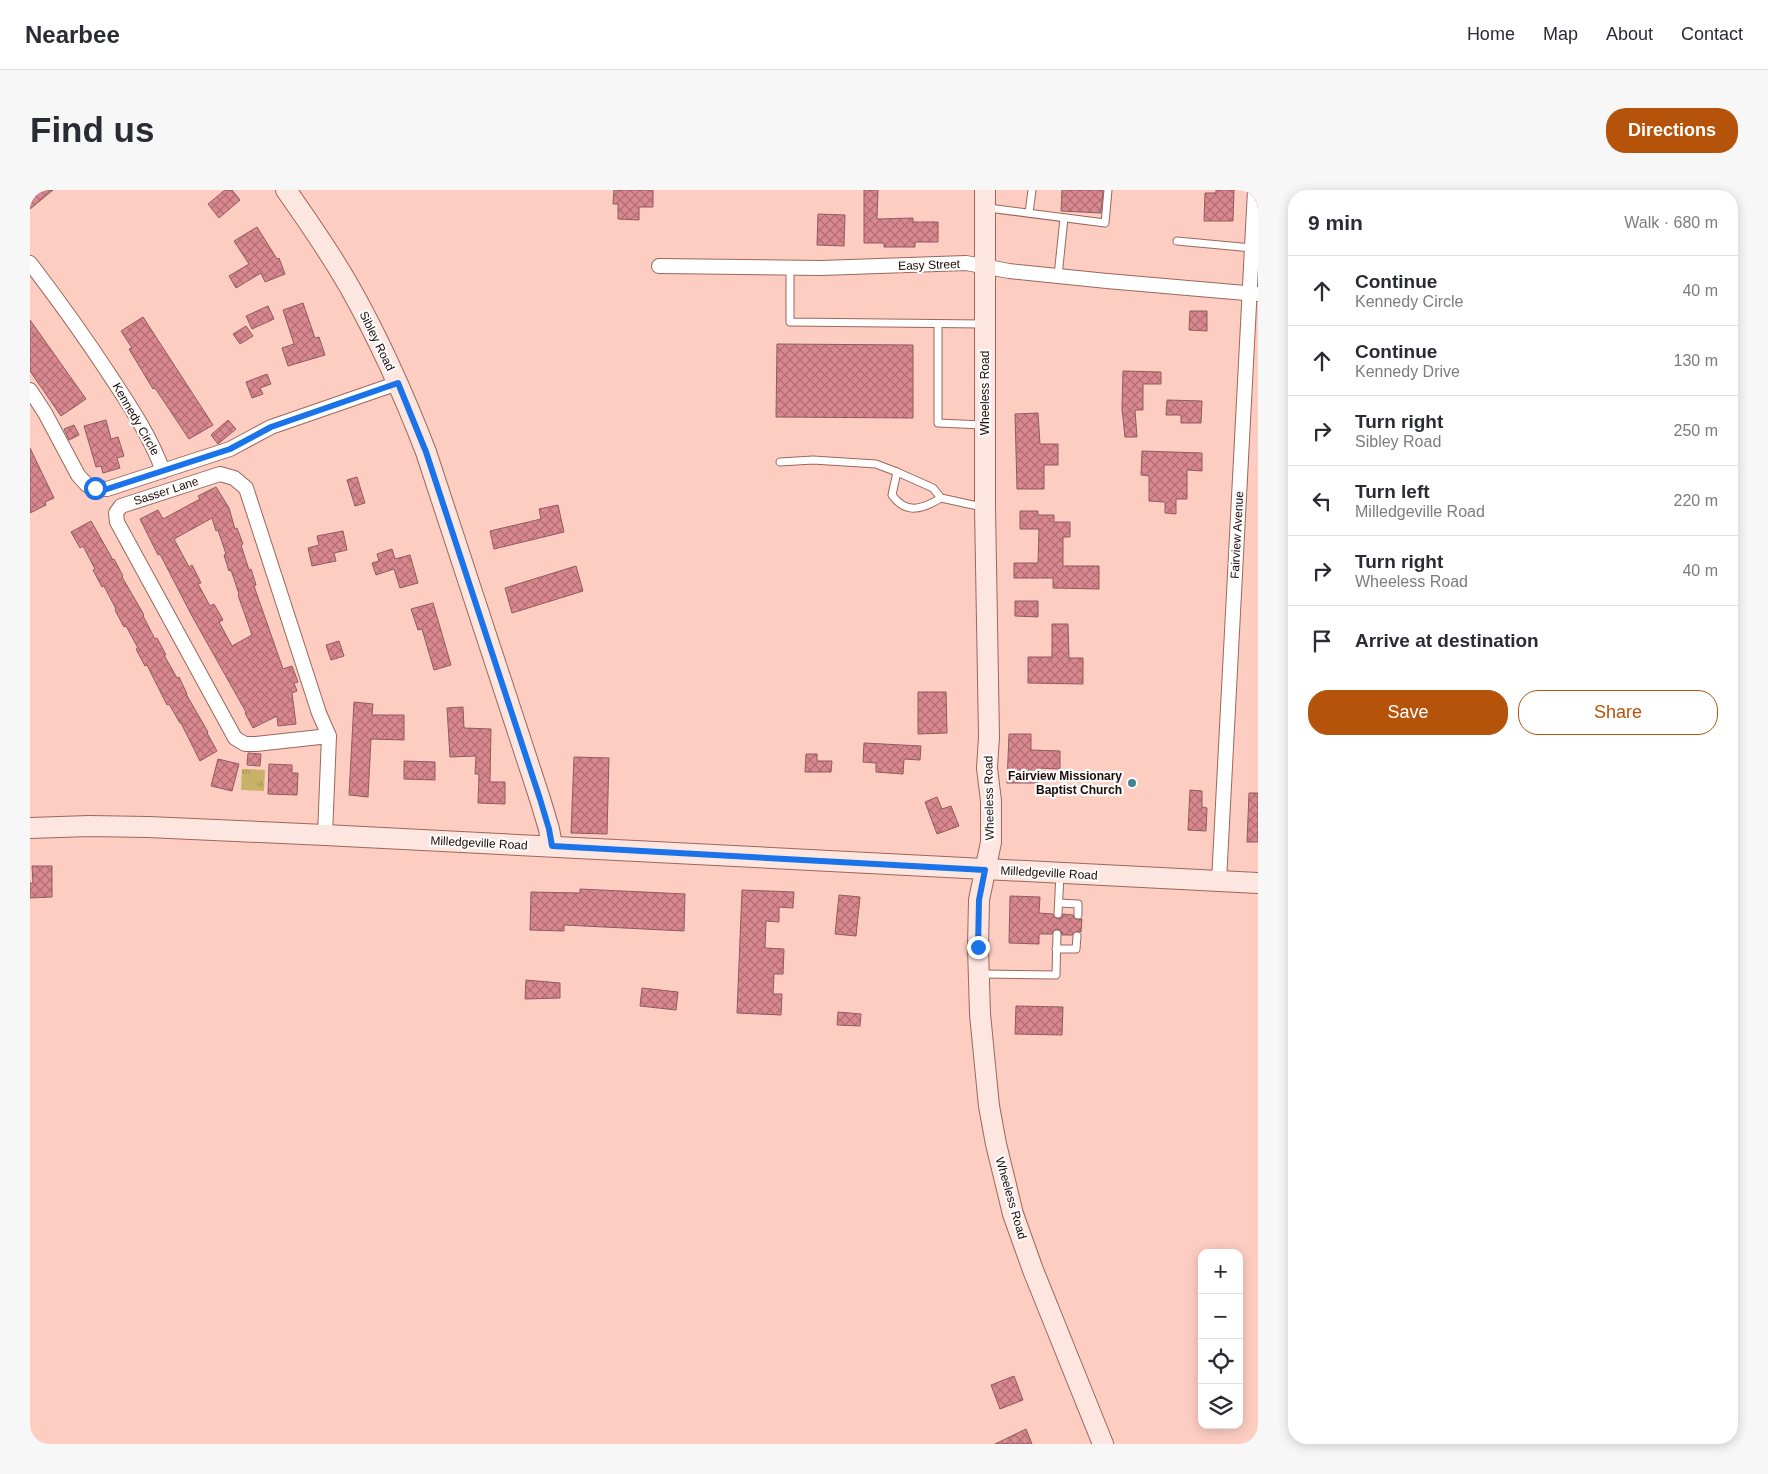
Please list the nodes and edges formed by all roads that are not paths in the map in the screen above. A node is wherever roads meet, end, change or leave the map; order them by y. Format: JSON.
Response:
{"nodes":[{"id":1,"x":286,"y":190,"type":"edge"},
{"id":2,"x":1032,"y":190,"type":"edge"},
{"id":3,"x":1108,"y":190,"type":"edge"},
{"id":4,"x":1255,"y":190,"type":"edge"},
{"id":5,"x":985,"y":199,"type":"edge"},
{"id":6,"x":1029,"y":213,"type":"junction"},
{"id":7,"x":1064,"y":218,"type":"junction"},
{"id":8,"x":1177,"y":241,"type":"dead end"},
{"id":9,"x":1252,"y":248,"type":"junction"},
{"id":10,"x":30,"y":264,"type":"edge"},
{"id":11,"x":659,"y":266,"type":"dead end"},
{"id":12,"x":984,"y":267,"type":"junction"},
{"id":13,"x":790,"y":268,"type":"junction"},
{"id":14,"x":1058,"y":276,"type":"junction"},
{"id":15,"x":1254,"y":293,"type":"edge"},
{"id":16,"x":938,"y":324,"type":"junction"},
{"id":17,"x":984,"y":324,"type":"junction"},
{"id":18,"x":398,"y":383,"type":"junction"},
{"id":19,"x":30,"y":390,"type":"edge"},
{"id":20,"x":985,"y":425,"type":"junction"},
{"id":21,"x":780,"y":462,"type":"dead end"},
{"id":22,"x":163,"y":471,"type":"junction"},
{"id":23,"x":897,"y":472,"type":"junction"},
{"id":24,"x":941,"y":498,"type":"junction"},
{"id":25,"x":985,"y":507,"type":"junction"},
{"id":26,"x":329,"y":736,"type":"junction"},
{"id":27,"x":30,"y":828,"type":"edge"},
{"id":28,"x":325,"y":835,"type":"junction"},
{"id":29,"x":552,"y":846,"type":"junction"},
{"id":30,"x":985,"y":870,"type":"junction"},
{"id":31,"x":1060,"y":873,"type":"junction"},
{"id":32,"x":1219,"y":881,"type":"junction"},
{"id":33,"x":1258,"y":883,"type":"edge"},
{"id":34,"x":1059,"y":903,"type":"junction"},
{"id":35,"x":1058,"y":914,"type":"dead end"},
{"id":36,"x":1078,"y":915,"type":"dead end"},
{"id":37,"x":1057,"y":934,"type":"dead end"},
{"id":38,"x":1077,"y":936,"type":"dead end"},
{"id":39,"x":1056,"y":948,"type":"junction"},
{"id":40,"x":978,"y":974,"type":"junction"},
{"id":41,"x":1103,"y":1444,"type":"edge"}],
"edges":[{"from":1,"to":18,"type":"street","name":"Sibley Road"},
{"from":2,"to":6,"type":"lane"},
{"from":3,"to":7,"type":"lane"},
{"from":4,"to":9,"type":"street","name":"Fairview Avenue"},
{"from":5,"to":6,"type":"lane"},
{"from":5,"to":12,"type":"street","name":"Wheeless Road"},
{"from":6,"to":7,"type":"lane"},
{"from":7,"to":14,"type":"lane"},
{"from":8,"to":9,"type":"lane"},
{"from":9,"to":15,"type":"street","name":"Fairview Avenue"},
{"from":10,"to":22,"type":"street","name":"Kennedy Circle"},
{"from":11,"to":13,"type":"street","name":"Easy Street"},
{"from":12,"to":13,"type":"street","name":"Easy Street"},
{"from":12,"to":14,"type":"street","name":"Easy Street"},
{"from":12,"to":17,"type":"street","name":"Wheeless Road"},
{"from":13,"to":16,"type":"lane"},
{"from":14,"to":15,"type":"street","name":"Easy Street"},
{"from":15,"to":32,"type":"street","name":"Fairview Avenue"},
{"from":16,"to":17,"type":"lane"},
{"from":16,"to":20,"type":"lane"},
{"from":17,"to":20,"type":"street","name":"Wheeless Road"},
{"from":18,"to":22,"type":"street"},
{"from":18,"to":29,"type":"street","name":"Sibley Road"},
{"from":19,"to":22,"type":"street","name":"Kennedy Circle"},
{"from":20,"to":25,"type":"street","name":"Wheeless Road"},
{"from":21,"to":23,"type":"lane"},
{"from":23,"to":24,"type":"lane"},
{"from":23,"to":24,"type":"lane"},
{"from":24,"to":25,"type":"lane"},
{"from":25,"to":30,"type":"street","name":"Wheeless Road"},
{"from":26,"to":26,"type":"street","name":"Sasser Lane"},
{"from":26,"to":28,"type":"street","name":"Sasser Lane"},
{"from":27,"to":28,"type":"street","name":"Milledgeville Road"},
{"from":28,"to":29,"type":"street","name":"Milledgeville Road"},
{"from":29,"to":30,"type":"street","name":"Milledgeville Road"},
{"from":30,"to":31,"type":"street","name":"Milledgeville Road"},
{"from":30,"to":40,"type":"street","name":"Wheeless Road"},
{"from":31,"to":32,"type":"street","name":"Milledgeville Road"},
{"from":31,"to":34,"type":"lane"},
{"from":32,"to":33,"type":"street","name":"Milledgeville Road"},
{"from":34,"to":35,"type":"lane"},
{"from":34,"to":36,"type":"lane"},
{"from":37,"to":39,"type":"lane"},
{"from":38,"to":39,"type":"lane"},
{"from":39,"to":40,"type":"lane"},
{"from":40,"to":41,"type":"street","name":"Wheeless Road"}]}
